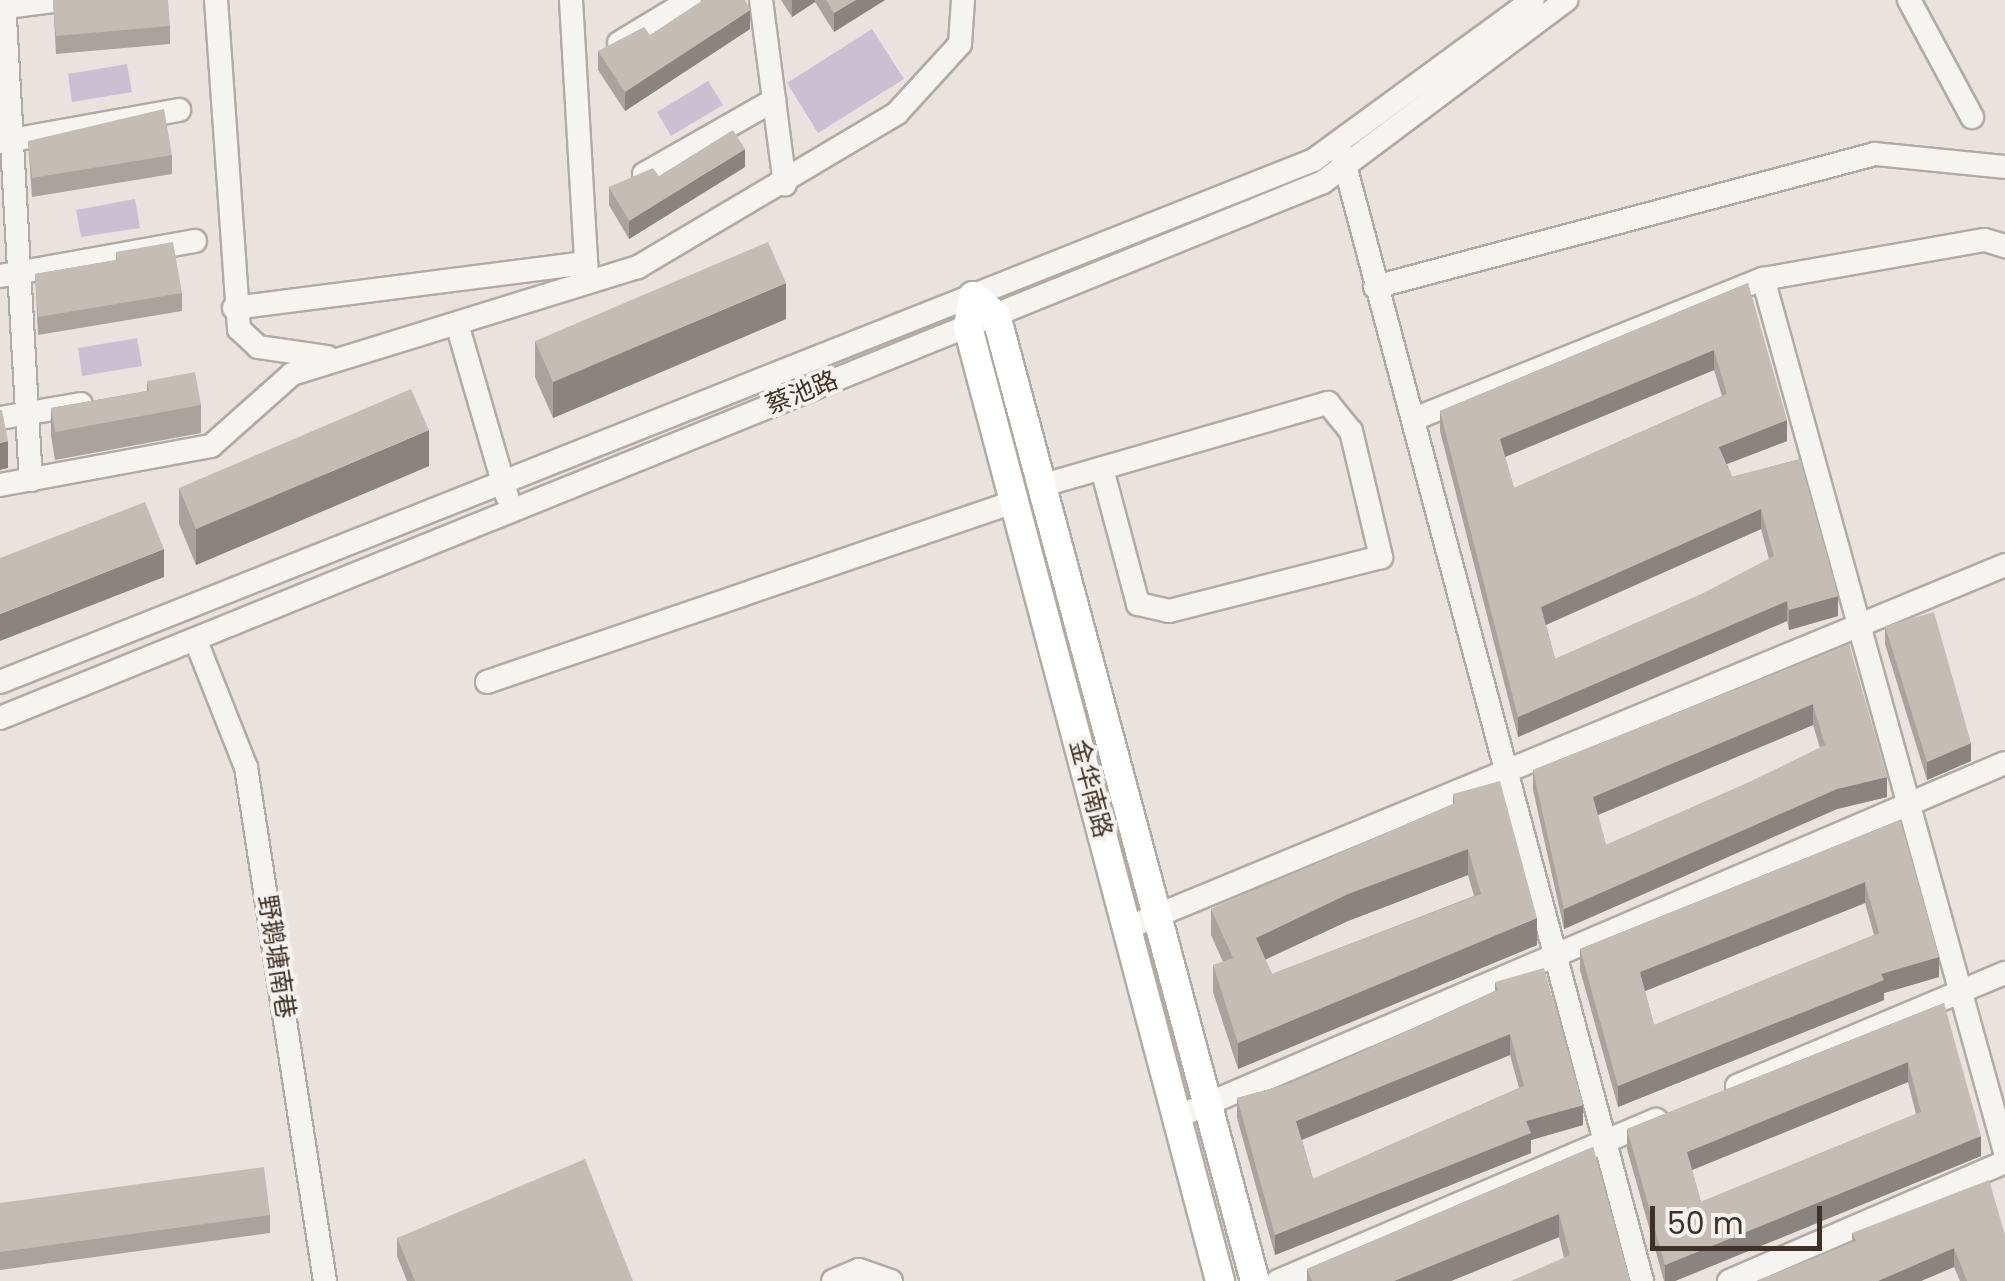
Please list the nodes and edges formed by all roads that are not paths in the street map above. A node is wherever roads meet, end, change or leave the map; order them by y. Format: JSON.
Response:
{"nodes":[{"id":1,"x":61,"y":0,"type":"edge"},
{"id":2,"x":216,"y":0,"type":"edge"},
{"id":3,"x":572,"y":0,"type":"edge"},
{"id":4,"x":690,"y":0,"type":"edge"},
{"id":5,"x":761,"y":0,"type":"edge"},
{"id":6,"x":962,"y":0,"type":"edge"},
{"id":7,"x":1533,"y":0,"type":"edge"},
{"id":8,"x":1566,"y":0,"type":"edge"},
{"id":9,"x":1909,"y":0,"type":"edge"},
{"id":10,"x":2,"y":5,"type":"edge"},
{"id":11,"x":599,"y":55,"type":"edge"},
{"id":12,"x":774,"y":100,"type":"junction"},
{"id":13,"x":179,"y":110,"type":"dead end"},
{"id":14,"x":1972,"y":116,"type":"dead end"},
{"id":15,"x":6,"y":141,"type":"edge"},
{"id":16,"x":1341,"y":144,"type":"junction"},
{"id":17,"x":2005,"y":167,"type":"edge"},
{"id":18,"x":1342,"y":168,"type":"junction"},
{"id":19,"x":644,"y":174,"type":"edge"},
{"id":20,"x":785,"y":184,"type":"junction"},
{"id":21,"x":195,"y":242,"type":"dead end"},
{"id":22,"x":2005,"y":246,"type":"edge"},
{"id":23,"x":2005,"y":256,"type":"edge"},
{"id":24,"x":10,"y":274,"type":"edge"},
{"id":25,"x":587,"y":275,"type":"junction"},
{"id":26,"x":1375,"y":287,"type":"junction"},
{"id":27,"x":1766,"y":289,"type":"junction"},
{"id":28,"x":973,"y":296,"type":"junction"},
{"id":29,"x":234,"y":308,"type":"junction"},
{"id":30,"x":996,"y":315,"type":"junction"},
{"id":31,"x":457,"y":324,"type":"junction"},
{"id":32,"x":968,"y":327,"type":"junction"},
{"id":33,"x":346,"y":358,"type":"junction"},
{"id":34,"x":101,"y":401,"type":"edge"},
{"id":35,"x":27,"y":414,"type":"junction"},
{"id":36,"x":0,"y":418,"type":"edge"},
{"id":37,"x":1416,"y":424,"type":"junction"},
{"id":38,"x":1102,"y":469,"type":"junction"},
{"id":39,"x":31,"y":480,"type":"junction"},
{"id":40,"x":502,"y":483,"type":"junction"},
{"id":41,"x":0,"y":485,"type":"edge"},
{"id":42,"x":1040,"y":486,"type":"junction"},
{"id":43,"x":1014,"y":502,"type":"junction"},
{"id":44,"x":514,"y":514,"type":"junction"},
{"id":45,"x":2005,"y":565,"type":"edge"},
{"id":46,"x":1859,"y":628,"type":"junction"},
{"id":47,"x":196,"y":641,"type":"junction"},
{"id":48,"x":0,"y":682,"type":"edge"},
{"id":49,"x":486,"y":682,"type":"dead end"},
{"id":50,"x":0,"y":718,"type":"edge"},
{"id":51,"x":2005,"y":763,"type":"edge"},
{"id":52,"x":1511,"y":770,"type":"junction"},
{"id":53,"x":1909,"y":804,"type":"junction"},
{"id":54,"x":1155,"y":915,"type":"junction"},
{"id":55,"x":1127,"y":928,"type":"junction"},
{"id":56,"x":1558,"y":954,"type":"junction"},
{"id":57,"x":2005,"y":973,"type":"edge"},
{"id":58,"x":1961,"y":991,"type":"junction"},
{"id":59,"x":1713,"y":1096,"type":"edge"},
{"id":60,"x":1206,"y":1104,"type":"junction"},
{"id":61,"x":1678,"y":1111,"type":"edge"},
{"id":62,"x":1177,"y":1117,"type":"junction"},
{"id":63,"x":1607,"y":1141,"type":"junction"},
{"id":64,"x":2005,"y":1152,"type":"edge"},
{"id":65,"x":2005,"y":1162,"type":"edge"},
{"id":66,"x":325,"y":1281,"type":"edge"},
{"id":67,"x":833,"y":1281,"type":"edge"},
{"id":68,"x":891,"y":1281,"type":"edge"},
{"id":69,"x":1220,"y":1281,"type":"edge"},
{"id":70,"x":1255,"y":1281,"type":"edge"},
{"id":71,"x":1278,"y":1281,"type":"edge"},
{"id":72,"x":1642,"y":1281,"type":"edge"},
{"id":73,"x":1729,"y":1281,"type":"edge"}],
"edges":[{"from":1,"to":10,"type":"street"},
{"from":2,"to":29,"type":"street"},
{"from":3,"to":25,"type":"street"},
{"from":4,"to":11,"type":"street"},
{"from":5,"to":12,"type":"street"},
{"from":6,"to":20,"type":"street"},
{"from":7,"to":16,"type":"street","name":"蔡池路"},
{"from":8,"to":18,"type":"street","name":"蔡池路"},
{"from":9,"to":14,"type":"street"},
{"from":10,"to":15,"type":"street"},
{"from":12,"to":19,"type":"street"},
{"from":12,"to":20,"type":"street"},
{"from":13,"to":15,"type":"street"},
{"from":15,"to":24,"type":"street"},
{"from":16,"to":18,"type":"street"},
{"from":16,"to":28,"type":"street","name":"蔡池路"},
{"from":17,"to":26,"type":"street"},
{"from":18,"to":26,"type":"street"},
{"from":18,"to":30,"type":"street","name":"蔡池路"},
{"from":20,"to":25,"type":"street"},
{"from":21,"to":24,"type":"street"},
{"from":22,"to":37,"type":"street"},
{"from":23,"to":27,"type":"street"},
{"from":24,"to":35,"type":"street"},
{"from":25,"to":29,"type":"street"},
{"from":25,"to":31,"type":"street"},
{"from":26,"to":37,"type":"street"},
{"from":27,"to":37,"type":"street"},
{"from":27,"to":46,"type":"street"},
{"from":28,"to":30,"type":"main road"},
{"from":28,"to":32,"type":"main road","name":"金华南路"},
{"from":28,"to":40,"type":"street","name":"蔡池路"},
{"from":29,"to":33,"type":"street"},
{"from":30,"to":32,"type":"street","name":"蔡池路"},
{"from":30,"to":42,"type":"main road","name":"金华南路"},
{"from":31,"to":33,"type":"street"},
{"from":31,"to":40,"type":"street"},
{"from":32,"to":43,"type":"main road","name":"金华南路"},
{"from":32,"to":44,"type":"street","name":"蔡池路"},
{"from":33,"to":39,"type":"street"},
{"from":34,"to":35,"type":"street"},
{"from":35,"to":36,"type":"street"},
{"from":35,"to":39,"type":"street"},
{"from":37,"to":52,"type":"street"},
{"from":38,"to":38,"type":"street"},
{"from":38,"to":42,"type":"street"},
{"from":39,"to":41,"type":"street"},
{"from":40,"to":44,"type":"street"},
{"from":40,"to":48,"type":"street","name":"蔡池路"},
{"from":42,"to":54,"type":"main road","name":"金华南路"},
{"from":43,"to":49,"type":"street"},
{"from":43,"to":55,"type":"main road","name":"金华南路"},
{"from":44,"to":47,"type":"street","name":"蔡池路"},
{"from":45,"to":46,"type":"street"},
{"from":46,"to":52,"type":"street"},
{"from":46,"to":53,"type":"street"},
{"from":47,"to":50,"type":"street","name":"蔡池路"},
{"from":47,"to":66,"type":"street","name":"野鹅塘南巷"},
{"from":51,"to":53,"type":"street"},
{"from":52,"to":54,"type":"street"},
{"from":52,"to":56,"type":"street"},
{"from":53,"to":56,"type":"street"},
{"from":53,"to":58,"type":"street"},
{"from":54,"to":55,"type":"street"},
{"from":54,"to":60,"type":"main road","name":"金华南路"},
{"from":55,"to":62,"type":"main road","name":"金华南路"},
{"from":56,"to":60,"type":"street"},
{"from":56,"to":63,"type":"street"},
{"from":57,"to":58,"type":"street"},
{"from":58,"to":59,"type":"street"},
{"from":58,"to":64,"type":"street"},
{"from":60,"to":62,"type":"street"},
{"from":60,"to":70,"type":"main road","name":"金华南路"},
{"from":61,"to":63,"type":"street"},
{"from":62,"to":69,"type":"main road","name":"金华南路"},
{"from":63,"to":71,"type":"street"},
{"from":63,"to":72,"type":"street"},
{"from":65,"to":73,"type":"street"},
{"from":67,"to":68,"type":"street"}]}
